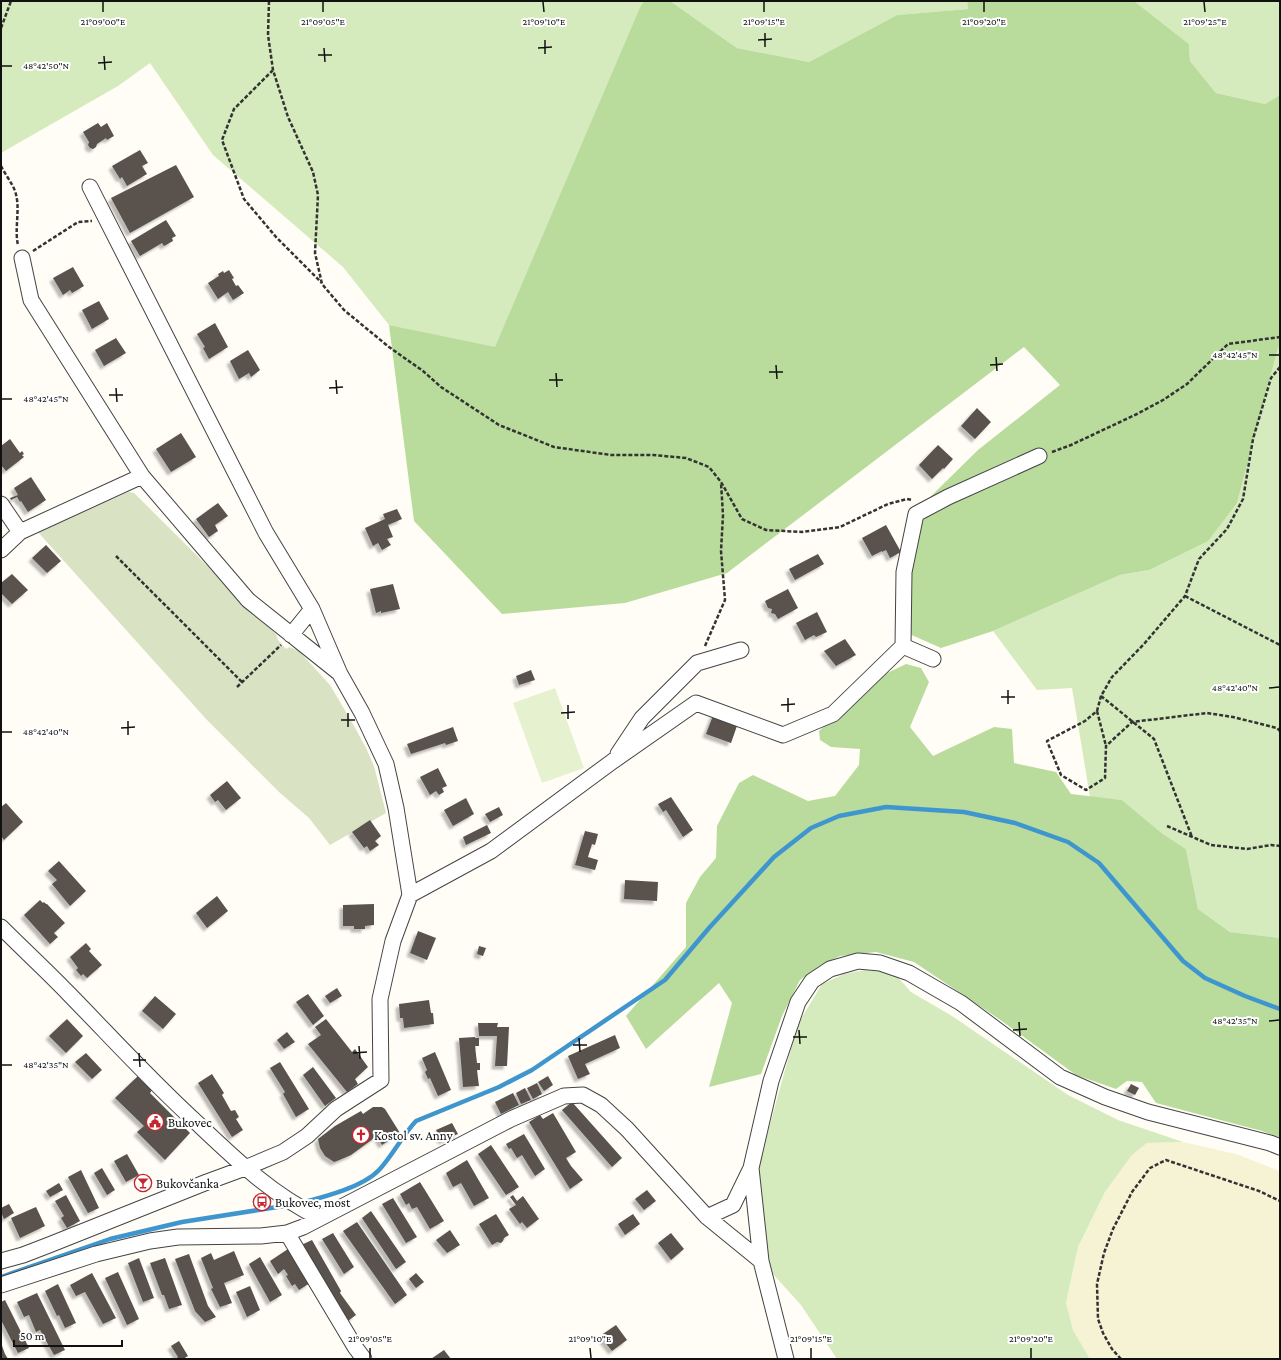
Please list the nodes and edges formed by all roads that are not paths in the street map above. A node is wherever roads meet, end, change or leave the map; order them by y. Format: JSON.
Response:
{"nodes":[{"id":1,"x":90,"y":187,"type":"dead end"},
{"id":2,"x":22,"y":258,"type":"road end"},
{"id":3,"x":1039,"y":456,"type":"road end"},
{"id":4,"x":142,"y":476,"type":"junction"},
{"id":5,"x":1,"y":504,"type":"edge"},
{"id":6,"x":20,"y":532,"type":"junction"},
{"id":7,"x":1,"y":550,"type":"edge"},
{"id":8,"x":312,"y":609,"type":"junction"},
{"id":9,"x":291,"y":634,"type":"junction"},
{"id":10,"x":902,"y":646,"type":"junction"},
{"id":11,"x":741,"y":650,"type":"dead end"},
{"id":12,"x":933,"y":659,"type":"dead end"},
{"id":13,"x":340,"y":674,"type":"junction"},
{"id":14,"x":613,"y":761,"type":"junction"},
{"id":15,"x":410,"y":895,"type":"junction"},
{"id":16,"x":1,"y":927,"type":"edge"},
{"id":17,"x":1280,"y":1147,"type":"edge"},
{"id":18,"x":245,"y":1168,"type":"junction"},
{"id":19,"x":750,"y":1168,"type":"junction"},
{"id":20,"x":707,"y":1217,"type":"junction"},
{"id":21,"x":320,"y":1218,"type":"junction"},
{"id":22,"x":287,"y":1233,"type":"junction"},
{"id":23,"x":1,"y":1261,"type":"edge"},
{"id":24,"x":761,"y":1262,"type":"junction"},
{"id":25,"x":28,"y":1265,"type":"junction"},
{"id":26,"x":1,"y":1285,"type":"edge"},
{"id":27,"x":364,"y":1359,"type":"edge"},
{"id":28,"x":786,"y":1359,"type":"edge"}],
"edges":[{"from":1,"to":8,"type":"street"},
{"from":2,"to":4,"type":"street"},
{"from":3,"to":10,"type":"street"},
{"from":4,"to":6,"type":"street"},
{"from":4,"to":9,"type":"street"},
{"from":5,"to":6,"type":"street"},
{"from":6,"to":7,"type":"street"},
{"from":8,"to":9,"type":"street"},
{"from":8,"to":13,"type":"street"},
{"from":9,"to":13,"type":"street"},
{"from":10,"to":12,"type":"street"},
{"from":10,"to":14,"type":"street"},
{"from":11,"to":14,"type":"street"},
{"from":13,"to":15,"type":"street"},
{"from":14,"to":15,"type":"street"},
{"from":15,"to":18,"type":"street"},
{"from":16,"to":18,"type":"street"},
{"from":17,"to":19,"type":"street"},
{"from":18,"to":21,"type":"street"},
{"from":18,"to":25,"type":"street"},
{"from":19,"to":20,"type":"street"},
{"from":19,"to":24,"type":"street"},
{"from":20,"to":21,"type":"street"},
{"from":20,"to":24,"type":"street"},
{"from":21,"to":22,"type":"street"},
{"from":22,"to":25,"type":"street"},
{"from":22,"to":27,"type":"street"},
{"from":23,"to":25,"type":"street"},
{"from":24,"to":28,"type":"street"},
{"from":25,"to":26,"type":"street"}]}
